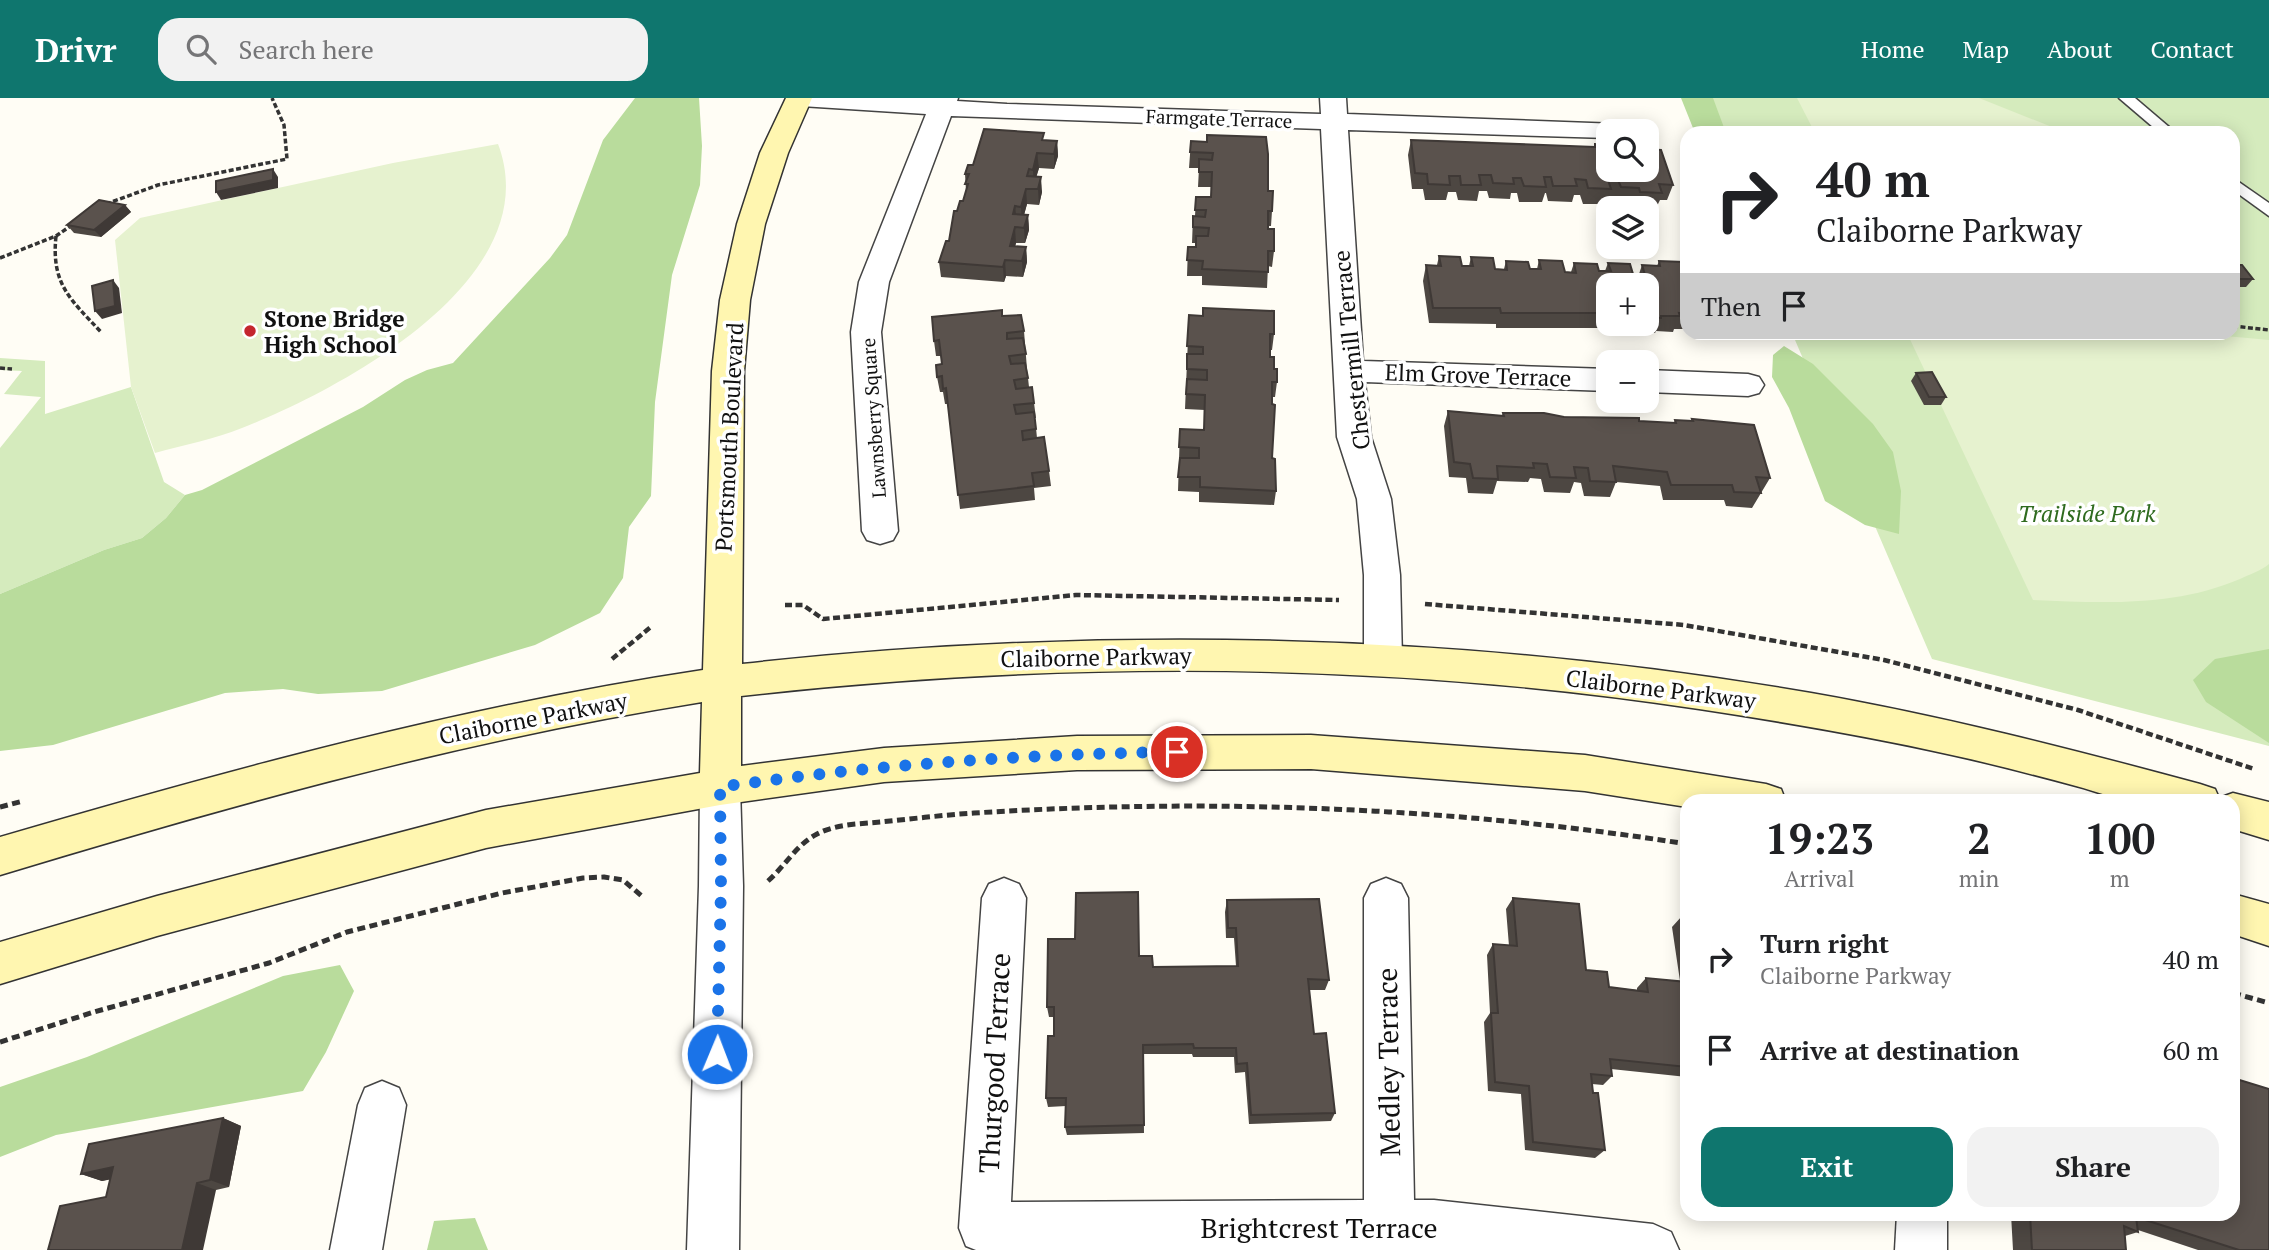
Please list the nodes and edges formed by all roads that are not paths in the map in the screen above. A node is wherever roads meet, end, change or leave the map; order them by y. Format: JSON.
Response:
{"nodes":[{"id":1,"x":800,"y":98,"type":"edge"},
{"id":2,"x":2133,"y":99,"type":"edge"},
{"id":3,"x":943,"y":103,"type":"edge"},
{"id":4,"x":1332,"y":110,"type":"edge"},
{"id":5,"x":2162,"y":126,"type":"edge"},
{"id":6,"x":1596,"y":128,"type":"edge"},
{"id":7,"x":2240,"y":188,"type":"edge"},
{"id":8,"x":2269,"y":211,"type":"edge"},
{"id":9,"x":1348,"y":371,"type":"junction"},
{"id":10,"x":1596,"y":380,"type":"edge"},
{"id":11,"x":1659,"y":381,"type":"edge"},
{"id":12,"x":1748,"y":384,"type":"dead end"},
{"id":13,"x":880,"y":531,"type":"dead end"},
{"id":14,"x":1383,"y":659,"type":"junction"},
{"id":15,"x":720,"y":683,"type":"junction"},
{"id":16,"x":720,"y":787,"type":"junction"},
{"id":17,"x":1716,"y":794,"type":"edge"},
{"id":18,"x":2171,"y":794,"type":"edge"},
{"id":19,"x":2240,"y":813,"type":"edge"},
{"id":20,"x":2269,"y":821,"type":"edge"},
{"id":21,"x":0,"y":856,"type":"edge"},
{"id":22,"x":1004,"y":898,"type":"dead end"},
{"id":23,"x":1386,"y":898,"type":"dead end"},
{"id":24,"x":2240,"y":916,"type":"edge"},
{"id":25,"x":2269,"y":925,"type":"edge"},
{"id":26,"x":0,"y":963,"type":"edge"},
{"id":27,"x":382,"y":1105,"type":"dead end"},
{"id":28,"x":1922,"y":1221,"type":"edge"},
{"id":29,"x":984,"y":1227,"type":"joint"},
{"id":30,"x":1389,"y":1238,"type":"edge"},
{"id":31,"x":356,"y":1250,"type":"edge"},
{"id":32,"x":713,"y":1250,"type":"edge"},
{"id":33,"x":1653,"y":1250,"type":"edge"},
{"id":34,"x":1921,"y":1250,"type":"edge"}],
"edges":[{"from":1,"to":3,"type":"street","name":"Farmgate Terrace"},
{"from":1,"to":15,"type":"main road","name":"Portsmouth Boulevard"},
{"from":2,"to":5,"type":"lane"},
{"from":3,"to":4,"type":"street","name":"Farmgate Terrace"},
{"from":3,"to":13,"type":"street","name":"Lawnsberry Square"},
{"from":4,"to":6,"type":"street","name":"Farmgate Terrace"},
{"from":4,"to":9,"type":"street","name":"Chestermill Terrace"},
{"from":7,"to":8,"type":"lane"},
{"from":9,"to":10,"type":"street","name":"Elm Grove Terrace"},
{"from":9,"to":14,"type":"street","name":"Chestermill Terrace"},
{"from":11,"to":12,"type":"street"},
{"from":14,"to":15,"type":"main road","name":"Claiborne Parkway"},
{"from":14,"to":18,"type":"main road","name":"Claiborne Parkway"},
{"from":15,"to":16,"type":"main road","name":"Portsmouth Boulevard"},
{"from":15,"to":21,"type":"main road","name":"Claiborne Parkway"},
{"from":16,"to":17,"type":"main road"},
{"from":16,"to":26,"type":"main road"},
{"from":16,"to":32,"type":"street"},
{"from":19,"to":20,"type":"main road"},
{"from":22,"to":29,"type":"street","name":"Thurgood Terrace"},
{"from":23,"to":30,"type":"street","name":"Medley Terrace"},
{"from":24,"to":25,"type":"main road"},
{"from":27,"to":31,"type":"street"},
{"from":28,"to":34,"type":"street"},
{"from":29,"to":30,"type":"street","name":"Brightcrest Terrace"},
{"from":30,"to":33,"type":"street","name":"Brightcrest Terrace"}]}
